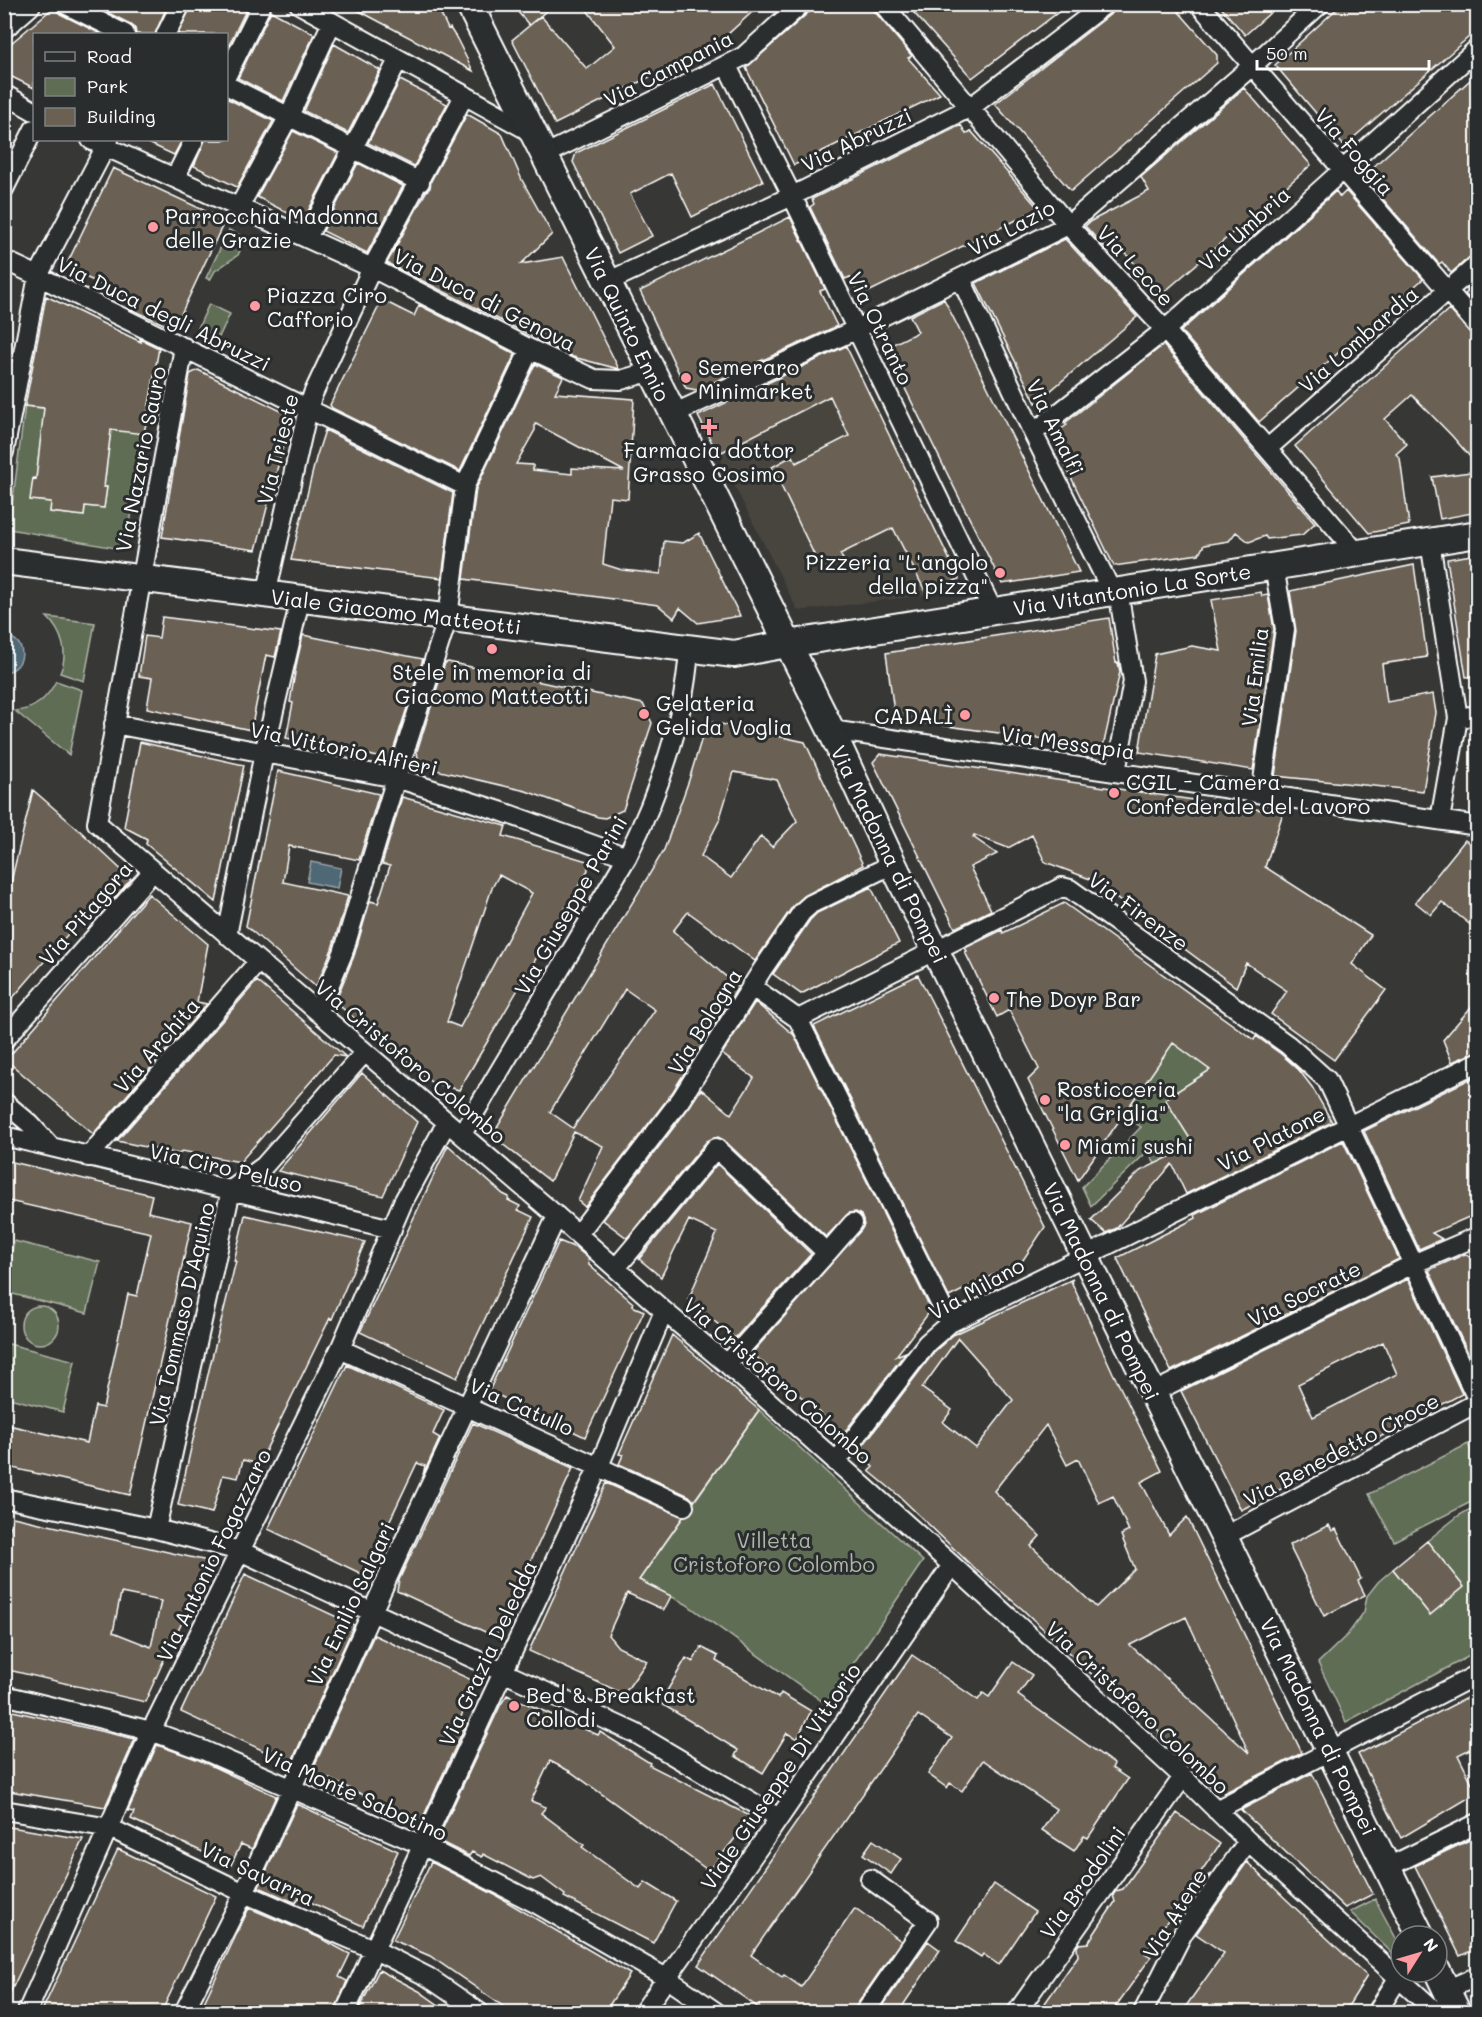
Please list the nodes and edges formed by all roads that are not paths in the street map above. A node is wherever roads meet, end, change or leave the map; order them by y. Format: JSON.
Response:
{"nodes":[{"id":1,"x":27,"y":4,"type":"edge"},
{"id":2,"x":65,"y":4,"type":"edge"},
{"id":3,"x":181,"y":4,"type":"edge"},
{"id":4,"x":262,"y":4,"type":"edge"},
{"id":5,"x":299,"y":4,"type":"edge"},
{"id":6,"x":469,"y":4,"type":"edge"},
{"id":7,"x":801,"y":4,"type":"edge"},
{"id":8,"x":883,"y":4,"type":"edge"},
{"id":9,"x":1105,"y":4,"type":"edge"},
{"id":10,"x":1198,"y":4,"type":"edge"},
{"id":11,"x":1320,"y":4,"type":"edge"},
{"id":12,"x":327,"y":14,"type":"edge"},
{"id":13,"x":4,"y":24,"type":"edge"},
{"id":14,"x":123,"y":33,"type":"edge"},
{"id":15,"x":166,"y":33,"type":"edge"},
{"id":16,"x":1478,"y":48,"type":"edge"},
{"id":17,"x":398,"y":60,"type":"junction"},
{"id":18,"x":727,"y":66,"type":"junction"},
{"id":19,"x":1252,"y":66,"type":"junction"},
{"id":20,"x":228,"y":73,"type":"edge"},
{"id":21,"x":228,"y":86,"type":"edge"},
{"id":22,"x":4,"y":94,"type":"edge"},
{"id":23,"x":464,"y":96,"type":"junction"},
{"id":24,"x":971,"y":107,"type":"junction"},
{"id":25,"x":33,"y":110,"type":"edge"},
{"id":26,"x":289,"y":116,"type":"junction"},
{"id":27,"x":33,"y":131,"type":"edge"},
{"id":28,"x":194,"y":141,"type":"edge"},
{"id":29,"x":102,"y":142,"type":"edge"},
{"id":30,"x":538,"y":144,"type":"junction"},
{"id":31,"x":352,"y":148,"type":"junction"},
{"id":32,"x":1341,"y":170,"type":"junction"},
{"id":33,"x":175,"y":178,"type":"junction"},
{"id":34,"x":420,"y":182,"type":"junction"},
{"id":35,"x":4,"y":189,"type":"edge"},
{"id":36,"x":792,"y":196,"type":"junction"},
{"id":37,"x":239,"y":207,"type":"junction"},
{"id":38,"x":1068,"y":225,"type":"junction"},
{"id":39,"x":307,"y":238,"type":"junction"},
{"id":40,"x":4,"y":260,"type":"edge"},
{"id":41,"x":1478,"y":264,"type":"edge"},
{"id":42,"x":372,"y":268,"type":"junction"},
{"id":43,"x":38,"y":276,"type":"junction"},
{"id":44,"x":961,"y":279,"type":"junction"},
{"id":45,"x":607,"y":282,"type":"junction"},
{"id":46,"x":1447,"y":291,"type":"junction"},
{"id":47,"x":1478,"y":326,"type":"edge"},
{"id":48,"x":857,"y":329,"type":"junction"},
{"id":49,"x":1165,"y":330,"type":"junction"},
{"id":50,"x":184,"y":347,"type":"junction"},
{"id":51,"x":530,"y":349,"type":"junction"},
{"id":52,"x":652,"y":371,"type":"junction"},
{"id":53,"x":308,"y":409,"type":"junction"},
{"id":54,"x":673,"y":414,"type":"junction"},
{"id":55,"x":1033,"y":434,"type":"junction"},
{"id":56,"x":1268,"y":448,"type":"junction"},
{"id":57,"x":4,"y":452,"type":"edge"},
{"id":58,"x":465,"y":486,"type":"junction"},
{"id":59,"x":1478,"y":534,"type":"edge"},
{"id":60,"x":1430,"y":542,"type":"junction"},
{"id":61,"x":1358,"y":554,"type":"junction"},
{"id":62,"x":4,"y":561,"type":"edge"},
{"id":63,"x":1274,"y":567,"type":"junction"},
{"id":64,"x":140,"y":579,"type":"junction"},
{"id":65,"x":1115,"y":592,"type":"junction"},
{"id":66,"x":266,"y":595,"type":"junction"},
{"id":67,"x":300,"y":600,"type":"junction"},
{"id":68,"x":993,"y":611,"type":"junction"},
{"id":69,"x":448,"y":617,"type":"junction"},
{"id":70,"x":787,"y":644,"type":"junction"},
{"id":71,"x":689,"y":650,"type":"junction"},
{"id":72,"x":1478,"y":715,"type":"edge"},
{"id":73,"x":1458,"y":718,"type":"junction"},
{"id":74,"x":114,"y":724,"type":"junction"},
{"id":75,"x":831,"y":730,"type":"junction"},
{"id":76,"x":264,"y":753,"type":"junction"},
{"id":77,"x":1116,"y":772,"type":"junction"},
{"id":78,"x":396,"y":778,"type":"junction"},
{"id":79,"x":1261,"y":794,"type":"junction"},
{"id":80,"x":1440,"y":820,"type":"junction"},
{"id":81,"x":97,"y":823,"type":"joint"},
{"id":82,"x":1478,"y":826,"type":"edge"},
{"id":83,"x":627,"y":857,"type":"junction"},
{"id":84,"x":893,"y":864,"type":"junction"},
{"id":85,"x":153,"y":871,"type":"junction"},
{"id":86,"x":227,"y":935,"type":"junction"},
{"id":87,"x":936,"y":951,"type":"junction"},
{"id":88,"x":258,"y":962,"type":"junction"},
{"id":89,"x":752,"y":986,"type":"junction"},
{"id":90,"x":318,"y":1012,"type":"junction"},
{"id":91,"x":798,"y":1019,"type":"junction"},
{"id":92,"x":4,"y":1040,"type":"edge"},
{"id":93,"x":364,"y":1053,"type":"junction"},
{"id":94,"x":1478,"y":1062,"type":"edge"},
{"id":95,"x":6,"y":1104,"type":"edge"},
{"id":96,"x":447,"y":1122,"type":"junction"},
{"id":97,"x":1347,"y":1125,"type":"junction"},
{"id":98,"x":462,"y":1134,"type":"junction"},
{"id":99,"x":4,"y":1136,"type":"edge"},
{"id":100,"x":51,"y":1147,"type":"junction"},
{"id":101,"x":88,"y":1157,"type":"junction"},
{"id":102,"x":231,"y":1190,"type":"junction"},
{"id":103,"x":557,"y":1216,"type":"junction"},
{"id":104,"x":853,"y":1223,"type":"dead end"},
{"id":105,"x":392,"y":1229,"type":"junction"},
{"id":106,"x":578,"y":1234,"type":"junction"},
{"id":107,"x":1478,"y":1236,"type":"edge"},
{"id":108,"x":828,"y":1253,"type":"junction"},
{"id":109,"x":1085,"y":1256,"type":"junction"},
{"id":110,"x":1413,"y":1264,"type":"junction"},
{"id":111,"x":616,"y":1268,"type":"junction"},
{"id":112,"x":664,"y":1311,"type":"junction"},
{"id":113,"x":950,"y":1323,"type":"junction"},
{"id":114,"x":340,"y":1349,"type":"junction"},
{"id":115,"x":727,"y":1364,"type":"junction"},
{"id":116,"x":1152,"y":1392,"type":"junction"},
{"id":117,"x":1478,"y":1402,"type":"edge"},
{"id":118,"x":467,"y":1406,"type":"junction"},
{"id":119,"x":836,"y":1462,"type":"junction"},
{"id":120,"x":599,"y":1466,"type":"junction"},
{"id":121,"x":4,"y":1498,"type":"edge"},
{"id":122,"x":684,"y":1506,"type":"dead end"},
{"id":123,"x":156,"y":1529,"type":"junction"},
{"id":124,"x":1225,"y":1536,"type":"junction"},
{"id":125,"x":240,"y":1551,"type":"junction"},
{"id":126,"x":952,"y":1564,"type":"junction"},
{"id":127,"x":372,"y":1613,"type":"junction"},
{"id":128,"x":502,"y":1672,"type":"junction"},
{"id":129,"x":1478,"y":1674,"type":"edge"},
{"id":130,"x":4,"y":1695,"type":"edge"},
{"id":131,"x":151,"y":1731,"type":"junction"},
{"id":132,"x":1331,"y":1750,"type":"junction"},
{"id":133,"x":1183,"y":1777,"type":"junction"},
{"id":134,"x":290,"y":1789,"type":"junction"},
{"id":135,"x":4,"y":1810,"type":"edge"},
{"id":136,"x":1216,"y":1810,"type":"junction"},
{"id":137,"x":779,"y":1818,"type":"junction"},
{"id":138,"x":1478,"y":1823,"type":"edge"},
{"id":139,"x":110,"y":1828,"type":"junction"},
{"id":140,"x":1248,"y":1841,"type":"junction"},
{"id":141,"x":424,"y":1846,"type":"junction"},
{"id":142,"x":1388,"y":1867,"type":"junction"},
{"id":143,"x":870,"y":1880,"type":"dead end"},
{"id":144,"x":244,"y":1893,"type":"junction"},
{"id":145,"x":1415,"y":1924,"type":"edge"},
{"id":146,"x":373,"y":1949,"type":"junction"},
{"id":147,"x":1389,"y":1965,"type":"edge"},
{"id":148,"x":1478,"y":1976,"type":"edge"},
{"id":149,"x":668,"y":1979,"type":"junction"},
{"id":150,"x":1395,"y":1984,"type":"edge"},
{"id":151,"x":1407,"y":1984,"type":"edge"},
{"id":152,"x":1412,"y":1990,"type":"junction"},
{"id":153,"x":1444,"y":1993,"type":"edge"},
{"id":154,"x":27,"y":2013,"type":"edge"},
{"id":155,"x":184,"y":2013,"type":"edge"},
{"id":156,"x":345,"y":2013,"type":"edge"},
{"id":157,"x":479,"y":2013,"type":"edge"},
{"id":158,"x":643,"y":2013,"type":"edge"},
{"id":159,"x":716,"y":2013,"type":"edge"},
{"id":160,"x":865,"y":2013,"type":"edge"},
{"id":161,"x":1017,"y":2013,"type":"edge"},
{"id":162,"x":1143,"y":2013,"type":"edge"},
{"id":163,"x":1377,"y":2013,"type":"edge"}],
"edges":[{"from":1,"to":13,"type":"street"},
{"from":2,"to":14,"type":"street"},
{"from":3,"to":15,"type":"street"},
{"from":4,"to":20,"type":"street"},
{"from":5,"to":12,"type":"street"},
{"from":6,"to":30,"type":"street","name":"Via Quinto Ennio"},
{"from":7,"to":18,"type":"street","name":"Via Campania"},
{"from":8,"to":24,"type":"street","name":"Via Lecce"},
{"from":9,"to":24,"type":"street","name":"Via Abruzzi"},
{"from":10,"to":19,"type":"street","name":"Via Foggia"},
{"from":11,"to":19,"type":"street","name":"Via Lazio"},
{"from":12,"to":17,"type":"street"},
{"from":12,"to":26,"type":"street"},
{"from":16,"to":32,"type":"street","name":"Via Umbria"},
{"from":17,"to":23,"type":"street"},
{"from":17,"to":31,"type":"street"},
{"from":18,"to":30,"type":"street","name":"Via Campania"},
{"from":18,"to":36,"type":"street","name":"Via Otranto"},
{"from":19,"to":32,"type":"street","name":"Via Foggia"},
{"from":19,"to":38,"type":"street","name":"Via Lazio"},
{"from":21,"to":26,"type":"street"},
{"from":22,"to":25,"type":"street"},
{"from":23,"to":30,"type":"street"},
{"from":23,"to":34,"type":"street","name":"Via Trieste"},
{"from":24,"to":36,"type":"street","name":"Via Abruzzi"},
{"from":24,"to":38,"type":"street","name":"Via Lecce"},
{"from":26,"to":31,"type":"street"},
{"from":26,"to":37,"type":"street"},
{"from":27,"to":35,"type":"street"},
{"from":28,"to":33,"type":"street"},
{"from":29,"to":33,"type":"street","name":"Via Duca di Genova"},
{"from":29,"to":43,"type":"street"},
{"from":30,"to":45,"type":"street","name":"Via Quinto Ennio"},
{"from":31,"to":34,"type":"street"},
{"from":31,"to":39,"type":"street"},
{"from":32,"to":46,"type":"street","name":"Via Foggia"},
{"from":32,"to":49,"type":"street","name":"Via Umbria"},
{"from":33,"to":37,"type":"street","name":"Via Duca di Genova"},
{"from":34,"to":42,"type":"street","name":"Via Trieste"},
{"from":36,"to":45,"type":"street","name":"Via Abruzzi"},
{"from":36,"to":48,"type":"street","name":"Via Otranto"},
{"from":37,"to":39,"type":"street","name":"Via Duca di Genova"},
{"from":38,"to":44,"type":"street","name":"Via Lazio"},
{"from":38,"to":49,"type":"street","name":"Via Lecce"},
{"from":39,"to":42,"type":"street","name":"Via Duca di Genova"},
{"from":40,"to":43,"type":"street","name":"Via Duca degli Abruzzi"},
{"from":41,"to":46,"type":"street","name":"Via Lombardia"},
{"from":42,"to":51,"type":"street","name":"Via Duca di Genova"},
{"from":42,"to":53,"type":"street","name":"Via Trieste"},
{"from":43,"to":50,"type":"street","name":"Via Duca degli Abruzzi"},
{"from":43,"to":57,"type":"street"},
{"from":44,"to":48,"type":"street","name":"Via Lazio"},
{"from":44,"to":55,"type":"street","name":"Via Amalfi"},
{"from":45,"to":52,"type":"street","name":"Via Quinto Ennio"},
{"from":46,"to":47,"type":"street","name":"Via Foggia"},
{"from":46,"to":56,"type":"street","name":"Via Lombardia"},
{"from":48,"to":54,"type":"street","name":"Via Lazio"},
{"from":48,"to":68,"type":"street","name":"Via Otranto"},
{"from":49,"to":55,"type":"street","name":"Via Umbria"},
{"from":49,"to":56,"type":"street","name":"Via Lecce"},
{"from":50,"to":53,"type":"street","name":"Via Duca degli Abruzzi"},
{"from":50,"to":64,"type":"street","name":"Via Nazario Sauro"},
{"from":51,"to":52,"type":"street","name":"Via Duca di Genova"},
{"from":51,"to":58,"type":"street"},
{"from":52,"to":54,"type":"street","name":"Via Quinto Ennio"},
{"from":53,"to":58,"type":"street","name":"Via Duca degli Abruzzi"},
{"from":53,"to":66,"type":"street","name":"Via Trieste"},
{"from":54,"to":70,"type":"street","name":"Via Quinto Ennio"},
{"from":55,"to":65,"type":"street","name":"Via Amalfi"},
{"from":56,"to":61,"type":"street","name":"Via Lecce"},
{"from":58,"to":69,"type":"street"},
{"from":59,"to":60,"type":"street","name":"Via Vitantonio La Sorte"},
{"from":60,"to":61,"type":"street","name":"Via Vitantonio La Sorte"},
{"from":60,"to":73,"type":"street"},
{"from":61,"to":63,"type":"street","name":"Via Vitantonio La Sorte"},
{"from":62,"to":64,"type":"street","name":"Viale Giacomo Matteotti"},
{"from":63,"to":65,"type":"street","name":"Via Vitantonio La Sorte"},
{"from":63,"to":79,"type":"street","name":"Via Emilia"},
{"from":64,"to":66,"type":"street","name":"Viale Giacomo Matteotti"},
{"from":64,"to":74,"type":"street","name":"Via Nazario Sauro"},
{"from":65,"to":68,"type":"street","name":"Via Vitantonio La Sorte"},
{"from":65,"to":77,"type":"street","name":"Via Amalfi"},
{"from":66,"to":67,"type":"street","name":"Viale Giacomo Matteotti"},
{"from":67,"to":69,"type":"street","name":"Viale Giacomo Matteotti"},
{"from":67,"to":76,"type":"street"},
{"from":68,"to":70,"type":"street","name":"Via Vitantonio La Sorte"},
{"from":69,"to":71,"type":"street","name":"Viale Giacomo Matteotti"},
{"from":69,"to":78,"type":"street"},
{"from":70,"to":71,"type":"street","name":"Viale Giacomo Matteotti"},
{"from":70,"to":75,"type":"street","name":"Via Madonna di Pompei"},
{"from":71,"to":83,"type":"street","name":"Via Giuseppe Parini"},
{"from":72,"to":73,"type":"street"},
{"from":73,"to":80,"type":"street"},
{"from":74,"to":76,"type":"street","name":"Via Vittorio Alfieri"},
{"from":74,"to":81,"type":"street","name":"Via Nazario Sauro"},
{"from":75,"to":77,"type":"street","name":"Via Messapia"},
{"from":75,"to":84,"type":"street","name":"Via Madonna di Pompei"},
{"from":76,"to":78,"type":"street","name":"Via Vittorio Alfieri"},
{"from":76,"to":86,"type":"street"},
{"from":77,"to":79,"type":"street","name":"Via Messapia"},
{"from":78,"to":83,"type":"street","name":"Via Vittorio Alfieri"},
{"from":78,"to":90,"type":"street"},
{"from":79,"to":80,"type":"street","name":"Via Messapia"},
{"from":80,"to":82,"type":"street","name":"Via Messapia"},
{"from":81,"to":85,"type":"street","name":"Via Cristoforo Colombo"},
{"from":83,"to":98,"type":"street","name":"Via Giuseppe Parini"},
{"from":84,"to":87,"type":"street","name":"Via Madonna di Pompei"},
{"from":84,"to":89,"type":"street","name":"Via Bologna"},
{"from":85,"to":86,"type":"street","name":"Via Cristoforo Colombo"},
{"from":85,"to":92,"type":"street","name":"Via Pitagora"},
{"from":86,"to":88,"type":"street","name":"Via Cristoforo Colombo"},
{"from":87,"to":91,"type":"street","name":"Via Firenze"},
{"from":87,"to":97,"type":"street","name":"Via Firenze"},
{"from":87,"to":109,"type":"street","name":"Via Madonna di Pompei"},
{"from":88,"to":90,"type":"street","name":"Via Cristoforo Colombo"},
{"from":88,"to":101,"type":"street","name":"Via Archita"},
{"from":89,"to":91,"type":"street"},
{"from":89,"to":106,"type":"street","name":"Via Bologna"},
{"from":90,"to":93,"type":"street","name":"Via Cristoforo Colombo"},
{"from":91,"to":113,"type":"street"},
{"from":93,"to":96,"type":"street","name":"Via Cristoforo Colombo"},
{"from":93,"to":102,"type":"street","name":"Via Tommaso D'Aquino"},
{"from":94,"to":97,"type":"street","name":"Via Platone"},
{"from":95,"to":100,"type":"street"},
{"from":96,"to":98,"type":"street","name":"Via Cristoforo Colombo"},
{"from":96,"to":105,"type":"street","name":"Via Antonio Fogazzaro"},
{"from":97,"to":109,"type":"street","name":"Via Platone"},
{"from":97,"to":110,"type":"street"},
{"from":98,"to":103,"type":"street","name":"Via Cristoforo Colombo"},
{"from":99,"to":100,"type":"street","name":"Via Ciro Peluso"},
{"from":100,"to":101,"type":"street","name":"Via Ciro Peluso"},
{"from":101,"to":102,"type":"street","name":"Via Ciro Peluso"},
{"from":102,"to":105,"type":"street","name":"Via Ciro Peluso"},
{"from":102,"to":123,"type":"street","name":"Via Tommaso D'Aquino"},
{"from":103,"to":106,"type":"street","name":"Via Cristoforo Colombo"},
{"from":103,"to":118,"type":"street","name":"Via Emilio Salgari"},
{"from":104,"to":108,"type":"street"},
{"from":105,"to":114,"type":"street","name":"Via Antonio Fogazzaro"},
{"from":106,"to":111,"type":"street","name":"Via Cristoforo Colombo"},
{"from":107,"to":110,"type":"street","name":"Via Socrate"},
{"from":108,"to":111,"type":"street"},
{"from":108,"to":115,"type":"street"},
{"from":109,"to":113,"type":"street","name":"Via Milano"},
{"from":109,"to":116,"type":"street","name":"Via Madonna di Pompei"},
{"from":110,"to":116,"type":"street","name":"Via Socrate"},
{"from":110,"to":117,"type":"street"},
{"from":111,"to":112,"type":"street","name":"Via Cristoforo Colombo"},
{"from":112,"to":115,"type":"street","name":"Via Cristoforo Colombo"},
{"from":112,"to":120,"type":"street","name":"Via Grazia Deledda"},
{"from":113,"to":119,"type":"street","name":"Via Milano"},
{"from":114,"to":118,"type":"street","name":"Via Catullo"},
{"from":114,"to":125,"type":"street","name":"Via Antonio Fogazzaro"},
{"from":115,"to":119,"type":"street","name":"Via Cristoforo Colombo"},
{"from":116,"to":124,"type":"street","name":"Via Madonna di Pompei"},
{"from":117,"to":124,"type":"street","name":"Via Benedetto Croce"},
{"from":118,"to":120,"type":"street","name":"Via Catullo"},
{"from":118,"to":127,"type":"street","name":"Via Emilio Salgari"},
{"from":119,"to":126,"type":"street","name":"Via Cristoforo Colombo"},
{"from":120,"to":122,"type":"street","name":"Via Catullo"},
{"from":120,"to":128,"type":"street","name":"Via Grazia Deledda"},
{"from":121,"to":123,"type":"street"},
{"from":123,"to":125,"type":"street"},
{"from":124,"to":132,"type":"street","name":"Via Madonna di Pompei"},
{"from":125,"to":127,"type":"street"},
{"from":125,"to":131,"type":"street","name":"Via Antonio Fogazzaro"},
{"from":126,"to":133,"type":"street","name":"Via Cristoforo Colombo"},
{"from":126,"to":137,"type":"street","name":"Viale Giuseppe Di Vittorio"},
{"from":127,"to":128,"type":"street"},
{"from":127,"to":134,"type":"street","name":"Via Emilio Salgari"},
{"from":128,"to":137,"type":"street"},
{"from":128,"to":141,"type":"street","name":"Via Grazia Deledda"},
{"from":129,"to":132,"type":"street"},
{"from":130,"to":131,"type":"street","name":"Via Monte Sabotino"},
{"from":131,"to":134,"type":"street","name":"Via Monte Sabotino"},
{"from":131,"to":139,"type":"street","name":"Via Antonio Fogazzaro"},
{"from":132,"to":136,"type":"street"},
{"from":132,"to":142,"type":"street","name":"Via Madonna di Pompei"},
{"from":133,"to":136,"type":"street","name":"Via Cristoforo Colombo"},
{"from":133,"to":161,"type":"street","name":"Via Brodolini"},
{"from":134,"to":141,"type":"street","name":"Via Monte Sabotino"},
{"from":134,"to":144,"type":"street","name":"Via Emilio Salgari"},
{"from":135,"to":139,"type":"street","name":"Via Savarra"},
{"from":136,"to":140,"type":"street","name":"Via Cristoforo Colombo"},
{"from":137,"to":149,"type":"street","name":"Viale Giuseppe Di Vittorio"},
{"from":138,"to":142,"type":"street"},
{"from":139,"to":144,"type":"street","name":"Via Savarra"},
{"from":139,"to":154,"type":"street","name":"Via Antonio Fogazzaro"},
{"from":140,"to":147,"type":"street","name":"Via Cristoforo Colombo"},
{"from":140,"to":162,"type":"street","name":"Via Atene"},
{"from":141,"to":146,"type":"street","name":"Via Grazia Deledda"},
{"from":141,"to":149,"type":"street","name":"Via Monte Sabotino"},
{"from":142,"to":145,"type":"street","name":"Via Madonna di Pompei"},
{"from":143,"to":160,"type":"street"},
{"from":144,"to":146,"type":"street","name":"Via Savarra"},
{"from":144,"to":155,"type":"street","name":"Via Emilio Salgari"},
{"from":146,"to":156,"type":"street","name":"Via Grazia Deledda"},
{"from":146,"to":157,"type":"street","name":"Via Savarra"},
{"from":148,"to":153,"type":"street"},
{"from":149,"to":158,"type":"street","name":"Viale Giuseppe Di Vittorio"},
{"from":149,"to":159,"type":"street","name":"Via Monte Sabotino"},
{"from":150,"to":163,"type":"street"},
{"from":151,"to":152,"type":"street","name":"Via Cristoforo Colombo"},
{"from":152,"to":153,"type":"street","name":"Via Cristoforo Colombo"},
{"from":152,"to":153,"type":"street"}]}
